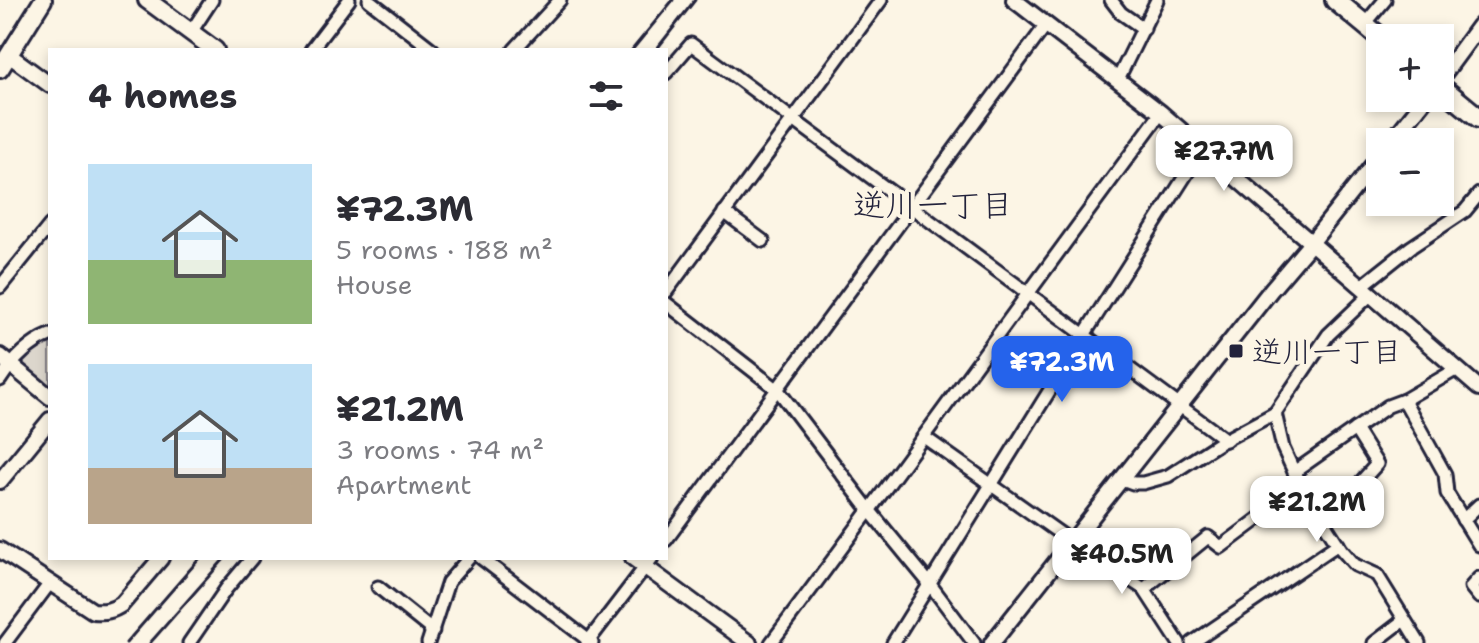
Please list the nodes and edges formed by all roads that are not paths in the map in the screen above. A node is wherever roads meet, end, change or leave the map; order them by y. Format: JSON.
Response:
{"nodes":[{"id":1,"x":43,"y":0,"type":"edge"},
{"id":2,"x":147,"y":0,"type":"edge"},
{"id":3,"x":212,"y":0,"type":"edge"},
{"id":4,"x":349,"y":0,"type":"edge"},
{"id":5,"x":369,"y":0,"type":"edge"},
{"id":6,"x":560,"y":0,"type":"edge"},
{"id":7,"x":881,"y":0,"type":"edge"},
{"id":8,"x":1014,"y":0,"type":"edge"},
{"id":9,"x":1111,"y":0,"type":"edge"},
{"id":10,"x":1157,"y":0,"type":"edge"},
{"id":11,"x":1335,"y":0,"type":"edge"},
{"id":12,"x":1385,"y":0,"type":"edge"},
{"id":13,"x":1046,"y":25,"type":"junction"},
{"id":14,"x":1364,"y":25,"type":"joint"},
{"id":15,"x":1479,"y":26,"type":"edge"},
{"id":16,"x":1144,"y":29,"type":"junction"},
{"id":17,"x":191,"y":32,"type":"junction"},
{"id":18,"x":212,"y":48,"type":"edge"},
{"id":19,"x":313,"y":48,"type":"edge"},
{"id":20,"x":430,"y":48,"type":"edge"},
{"id":21,"x":516,"y":48,"type":"edge"},
{"id":22,"x":1454,"y":60,"type":"edge"},
{"id":23,"x":5,"y":62,"type":"edge"},
{"id":24,"x":668,"y":71,"type":"edge"},
{"id":25,"x":1118,"y":79,"type":"junction"},
{"id":26,"x":48,"y":84,"type":"edge"},
{"id":27,"x":1454,"y":97,"type":"edge"},
{"id":28,"x":1415,"y":112,"type":"edge"},
{"id":29,"x":1161,"y":113,"type":"junction"},
{"id":30,"x":793,"y":118,"type":"junction"},
{"id":31,"x":1479,"y":118,"type":"edge"},
{"id":32,"x":1402,"y":128,"type":"edge"},
{"id":33,"x":1203,"y":148,"type":"junction"},
{"id":34,"x":1366,"y":174,"type":"edge"},
{"id":35,"x":1479,"y":194,"type":"edge"},
{"id":36,"x":912,"y":207,"type":"junction"},
{"id":37,"x":724,"y":212,"type":"junction"},
{"id":38,"x":48,"y":227,"type":"edge"},
{"id":39,"x":763,"y":241,"type":"dead end"},
{"id":40,"x":1311,"y":243,"type":"junction"},
{"id":41,"x":0,"y":287,"type":"edge"},
{"id":42,"x":668,"y":289,"type":"edge"},
{"id":43,"x":1366,"y":291,"type":"junction"},
{"id":44,"x":1029,"y":292,"type":"junction"},
{"id":45,"x":668,"y":305,"type":"edge"},
{"id":46,"x":1084,"y":335,"type":"junction"},
{"id":47,"x":48,"y":336,"type":"edge"},
{"id":48,"x":5,"y":360,"type":"edge"},
{"id":49,"x":1457,"y":369,"type":"junction"},
{"id":50,"x":0,"y":380,"type":"edge"},
{"id":51,"x":1479,"y":388,"type":"edge"},
{"id":52,"x":778,"y":390,"type":"junction"},
{"id":53,"x":48,"y":395,"type":"edge"},
{"id":54,"x":1404,"y":400,"type":"junction"},
{"id":55,"x":1181,"y":405,"type":"junction"},
{"id":56,"x":1275,"y":413,"type":"junction"},
{"id":57,"x":48,"y":422,"type":"edge"},
{"id":58,"x":1355,"y":429,"type":"junction"},
{"id":59,"x":924,"y":437,"type":"junction"},
{"id":60,"x":1226,"y":440,"type":"junction"},
{"id":61,"x":1294,"y":472,"type":"junction"},
{"id":62,"x":1122,"y":479,"type":"junction"},
{"id":63,"x":0,"y":481,"type":"edge"},
{"id":64,"x":991,"y":485,"type":"junction"},
{"id":65,"x":1301,"y":487,"type":"junction"},
{"id":66,"x":1479,"y":505,"type":"edge"},
{"id":67,"x":870,"y":511,"type":"junction"},
{"id":68,"x":1463,"y":520,"type":"junction"},
{"id":69,"x":1324,"y":523,"type":"junction"},
{"id":70,"x":668,"y":537,"type":"edge"},
{"id":71,"x":1072,"y":542,"type":"junction"},
{"id":72,"x":1338,"y":544,"type":"junction"},
{"id":73,"x":1479,"y":545,"type":"edge"},
{"id":74,"x":0,"y":550,"type":"edge"},
{"id":75,"x":159,"y":560,"type":"edge"},
{"id":76,"x":250,"y":560,"type":"edge"},
{"id":77,"x":467,"y":560,"type":"edge"},
{"id":78,"x":484,"y":560,"type":"edge"},
{"id":79,"x":649,"y":563,"type":"edge"},
{"id":80,"x":1479,"y":578,"type":"edge"},
{"id":81,"x":50,"y":583,"type":"junction"},
{"id":82,"x":929,"y":583,"type":"junction"},
{"id":83,"x":378,"y":587,"type":"dead end"},
{"id":84,"x":1144,"y":589,"type":"junction"},
{"id":85,"x":1479,"y":597,"type":"edge"},
{"id":86,"x":1404,"y":620,"type":"junction"},
{"id":87,"x":433,"y":631,"type":"junction"},
{"id":88,"x":589,"y":642,"type":"edge"},
{"id":89,"x":5,"y":643,"type":"edge"},
{"id":90,"x":189,"y":643,"type":"edge"},
{"id":91,"x":428,"y":643,"type":"edge"},
{"id":92,"x":749,"y":643,"type":"edge"},
{"id":93,"x":771,"y":643,"type":"edge"},
{"id":94,"x":893,"y":643,"type":"edge"},
{"id":95,"x":974,"y":643,"type":"edge"},
{"id":96,"x":992,"y":643,"type":"edge"},
{"id":97,"x":1179,"y":643,"type":"edge"},
{"id":98,"x":1192,"y":643,"type":"edge"},
{"id":99,"x":1374,"y":643,"type":"edge"},
{"id":100,"x":1419,"y":643,"type":"edge"}],
"edges":[{"from":1,"to":23,"type":"main road"},
{"from":2,"to":17,"type":"main road"},
{"from":3,"to":17,"type":"street"},
{"from":4,"to":19,"type":"street"},
{"from":5,"to":20,"type":"street"},
{"from":6,"to":21,"type":"street"},
{"from":7,"to":30,"type":"street"},
{"from":8,"to":13,"type":"street"},
{"from":9,"to":16,"type":"street"},
{"from":10,"to":16,"type":"street"},
{"from":11,"to":14,"type":"main road"},
{"from":12,"to":14,"type":"street"},
{"from":13,"to":25,"type":"street"},
{"from":13,"to":36,"type":"street"},
{"from":15,"to":22,"type":"street"},
{"from":16,"to":25,"type":"street"},
{"from":17,"to":18,"type":"main road"},
{"from":23,"to":26,"type":"street"},
{"from":24,"to":30,"type":"street"},
{"from":25,"to":29,"type":"street"},
{"from":27,"to":31,"type":"main road"},
{"from":28,"to":32,"type":"street"},
{"from":29,"to":33,"type":"street"},
{"from":29,"to":44,"type":"street"},
{"from":30,"to":36,"type":"street"},
{"from":30,"to":37,"type":"street"},
{"from":33,"to":40,"type":"street"},
{"from":33,"to":46,"type":"street"},
{"from":34,"to":40,"type":"street"},
{"from":35,"to":43,"type":"street"},
{"from":36,"to":44,"type":"street"},
{"from":36,"to":52,"type":"street"},
{"from":37,"to":39,"type":"street"},
{"from":37,"to":42,"type":"street"},
{"from":38,"to":41,"type":"street"},
{"from":40,"to":43,"type":"street"},
{"from":40,"to":55,"type":"street"},
{"from":43,"to":49,"type":"street"},
{"from":43,"to":56,"type":"street"},
{"from":44,"to":46,"type":"street"},
{"from":44,"to":59,"type":"street"},
{"from":45,"to":52,"type":"street"},
{"from":46,"to":55,"type":"street"},
{"from":46,"to":64,"type":"street"},
{"from":47,"to":48,"type":"street"},
{"from":48,"to":50,"type":"street"},
{"from":48,"to":53,"type":"street"},
{"from":49,"to":51,"type":"street"},
{"from":49,"to":54,"type":"street"},
{"from":52,"to":67,"type":"street"},
{"from":52,"to":70,"type":"street"},
{"from":54,"to":58,"type":"street"},
{"from":54,"to":68,"type":"street"},
{"from":55,"to":60,"type":"street"},
{"from":55,"to":62,"type":"street"},
{"from":56,"to":60,"type":"street"},
{"from":56,"to":61,"type":"street"},
{"from":57,"to":63,"type":"street"},
{"from":58,"to":61,"type":"street"},
{"from":58,"to":69,"type":"street"},
{"from":59,"to":64,"type":"street"},
{"from":59,"to":67,"type":"street"},
{"from":60,"to":62,"type":"street"},
{"from":61,"to":65,"type":"street"},
{"from":62,"to":71,"type":"street"},
{"from":64,"to":71,"type":"street"},
{"from":64,"to":82,"type":"street"},
{"from":65,"to":69,"type":"street"},
{"from":65,"to":84,"type":"street"},
{"from":66,"to":68,"type":"street"},
{"from":67,"to":82,"type":"street"},
{"from":67,"to":93,"type":"street"},
{"from":68,"to":73,"type":"street"},
{"from":69,"to":72,"type":"street"},
{"from":71,"to":84,"type":"street"},
{"from":71,"to":96,"type":"street"},
{"from":72,"to":86,"type":"street"},
{"from":72,"to":98,"type":"street"},
{"from":74,"to":81,"type":"street"},
{"from":75,"to":81,"type":"street"},
{"from":76,"to":90,"type":"street"},
{"from":77,"to":87,"type":"street"},
{"from":78,"to":88,"type":"street"},
{"from":79,"to":88,"type":"street"},
{"from":79,"to":92,"type":"street"},
{"from":80,"to":85,"type":"street"},
{"from":81,"to":89,"type":"street"},
{"from":82,"to":94,"type":"street"},
{"from":82,"to":95,"type":"street"},
{"from":83,"to":87,"type":"street"},
{"from":84,"to":97,"type":"street"},
{"from":86,"to":99,"type":"street"},
{"from":86,"to":100,"type":"street"},
{"from":87,"to":91,"type":"street"}]}
